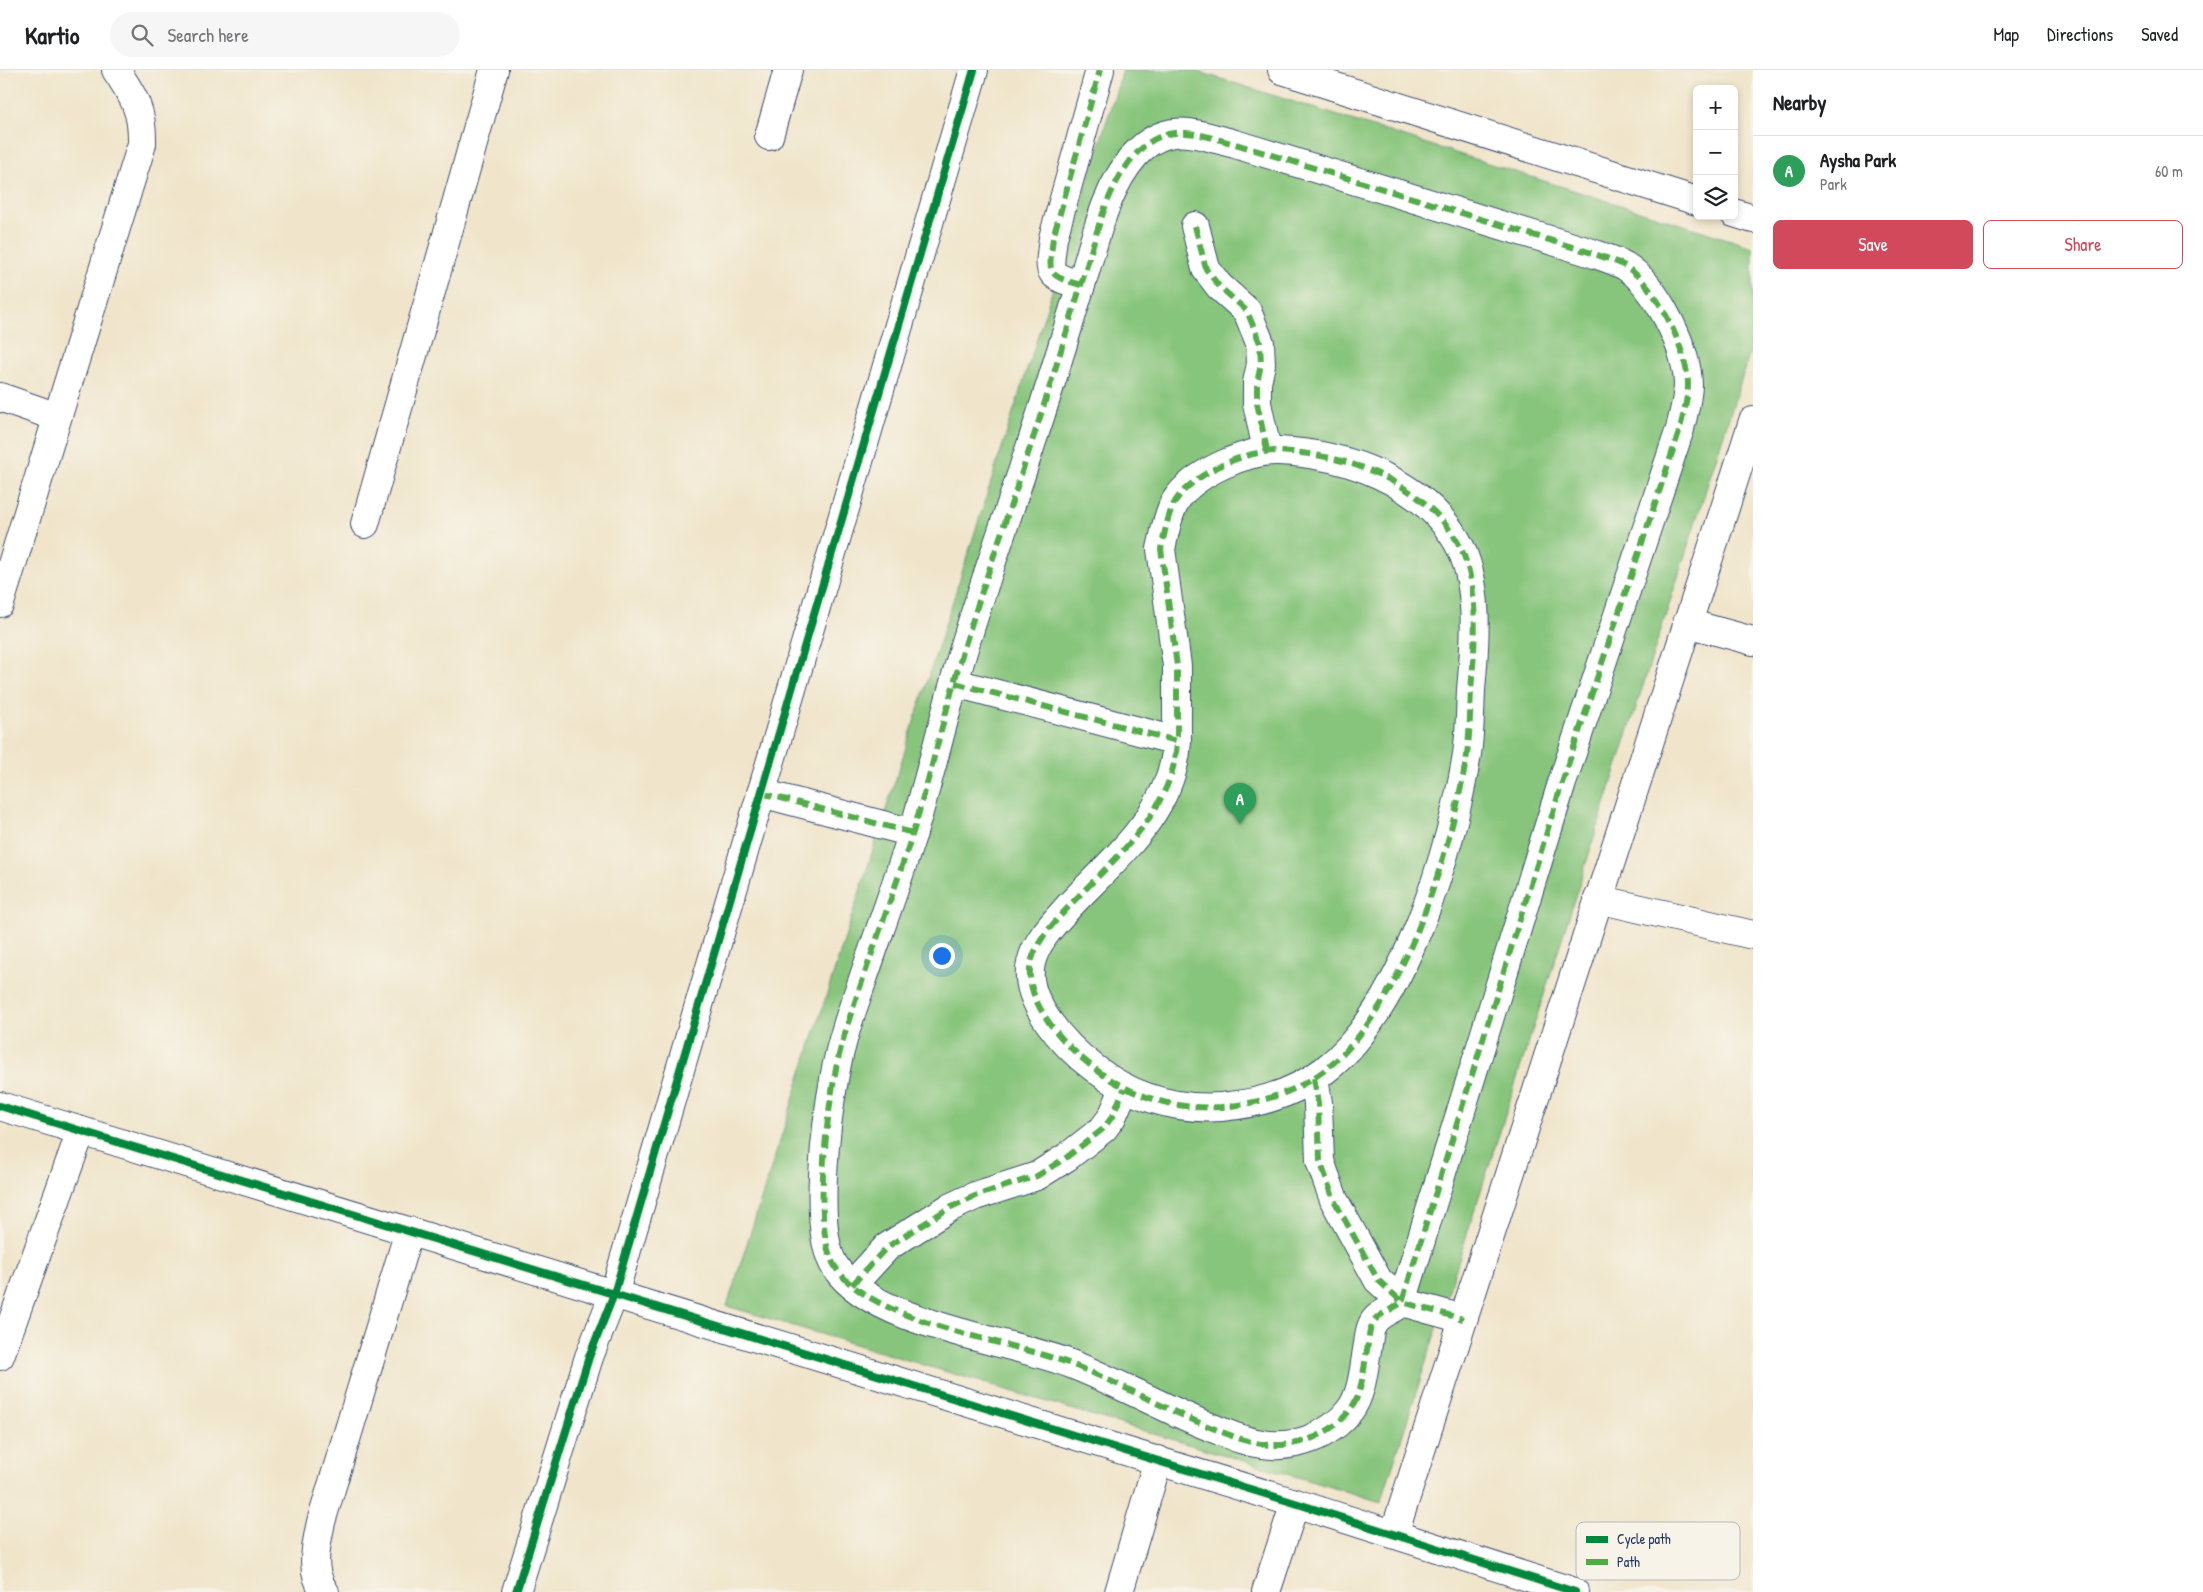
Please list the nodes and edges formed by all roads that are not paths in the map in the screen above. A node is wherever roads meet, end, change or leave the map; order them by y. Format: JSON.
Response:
{"nodes":[{"id":1,"x":116,"y":70,"type":"edge"},
{"id":2,"x":494,"y":70,"type":"edge"},
{"id":3,"x":788,"y":70,"type":"edge"},
{"id":4,"x":974,"y":70,"type":"edge"},
{"id":5,"x":1100,"y":70,"type":"edge"},
{"id":6,"x":1282,"y":70,"type":"edge"},
{"id":7,"x":769,"y":136,"type":"dead end"},
{"id":8,"x":1693,"y":200,"type":"edge"},
{"id":9,"x":1738,"y":214,"type":"edge"},
{"id":10,"x":1753,"y":219,"type":"edge"},
{"id":11,"x":1196,"y":226,"type":"dead end"},
{"id":12,"x":1081,"y":285,"type":"junction"},
{"id":13,"x":0,"y":397,"type":"edge"},
{"id":14,"x":57,"y":417,"type":"junction"},
{"id":15,"x":1753,"y":421,"type":"edge"},
{"id":16,"x":1267,"y":450,"type":"junction"},
{"id":17,"x":365,"y":524,"type":"dead end"},
{"id":18,"x":0,"y":603,"type":"edge"},
{"id":19,"x":1687,"y":623,"type":"junction"},
{"id":20,"x":1753,"y":641,"type":"edge"},
{"id":21,"x":955,"y":683,"type":"junction"},
{"id":22,"x":1177,"y":741,"type":"junction"},
{"id":23,"x":761,"y":793,"type":"junction"},
{"id":24,"x":912,"y":834,"type":"junction"},
{"id":25,"x":1598,"y":899,"type":"junction"},
{"id":26,"x":1753,"y":935,"type":"edge"},
{"id":27,"x":1314,"y":1078,"type":"junction"},
{"id":28,"x":1124,"y":1089,"type":"junction"},
{"id":29,"x":0,"y":1106,"type":"edge"},
{"id":30,"x":82,"y":1131,"type":"junction"},
{"id":31,"x":409,"y":1231,"type":"junction"},
{"id":32,"x":852,"y":1285,"type":"junction"},
{"id":33,"x":614,"y":1294,"type":"junction"},
{"id":34,"x":1402,"y":1302,"type":"junction"},
{"id":35,"x":1463,"y":1319,"type":"junction"},
{"id":36,"x":0,"y":1356,"type":"edge"},
{"id":37,"x":1158,"y":1460,"type":"junction"},
{"id":38,"x":1295,"y":1503,"type":"junction"},
{"id":39,"x":1394,"y":1534,"type":"junction"},
{"id":40,"x":325,"y":1592,"type":"edge"},
{"id":41,"x":516,"y":1592,"type":"edge"},
{"id":42,"x":1119,"y":1592,"type":"edge"},
{"id":43,"x":1266,"y":1592,"type":"edge"},
{"id":44,"x":1575,"y":1592,"type":"edge"}],
"edges":[{"from":1,"to":14,"type":"street"},
{"from":2,"to":17,"type":"street"},
{"from":3,"to":7,"type":"street"},
{"from":4,"to":23,"type":"street"},
{"from":5,"to":12,"type":"street"},
{"from":6,"to":8,"type":"street"},
{"from":9,"to":10,"type":"street"},
{"from":11,"to":16,"type":"street"},
{"from":12,"to":21,"type":"street"},
{"from":12,"to":34,"type":"street"},
{"from":13,"to":14,"type":"street"},
{"from":14,"to":18,"type":"street"},
{"from":15,"to":19,"type":"street"},
{"from":16,"to":22,"type":"street"},
{"from":16,"to":27,"type":"street"},
{"from":19,"to":20,"type":"street"},
{"from":19,"to":25,"type":"street"},
{"from":21,"to":22,"type":"street"},
{"from":21,"to":24,"type":"street"},
{"from":22,"to":28,"type":"street"},
{"from":23,"to":24,"type":"street"},
{"from":23,"to":33,"type":"street"},
{"from":24,"to":32,"type":"street"},
{"from":25,"to":26,"type":"street"},
{"from":25,"to":35,"type":"street"},
{"from":27,"to":28,"type":"street"},
{"from":27,"to":34,"type":"street"},
{"from":28,"to":32,"type":"street"},
{"from":29,"to":30,"type":"street"},
{"from":30,"to":31,"type":"street"},
{"from":30,"to":36,"type":"street"},
{"from":31,"to":33,"type":"street"},
{"from":31,"to":40,"type":"street"},
{"from":32,"to":34,"type":"street"},
{"from":33,"to":37,"type":"street"},
{"from":33,"to":41,"type":"street"},
{"from":34,"to":35,"type":"street"},
{"from":35,"to":39,"type":"street"},
{"from":37,"to":38,"type":"street"},
{"from":37,"to":42,"type":"street"},
{"from":38,"to":39,"type":"street"},
{"from":38,"to":43,"type":"street"},
{"from":39,"to":44,"type":"street"}]}
